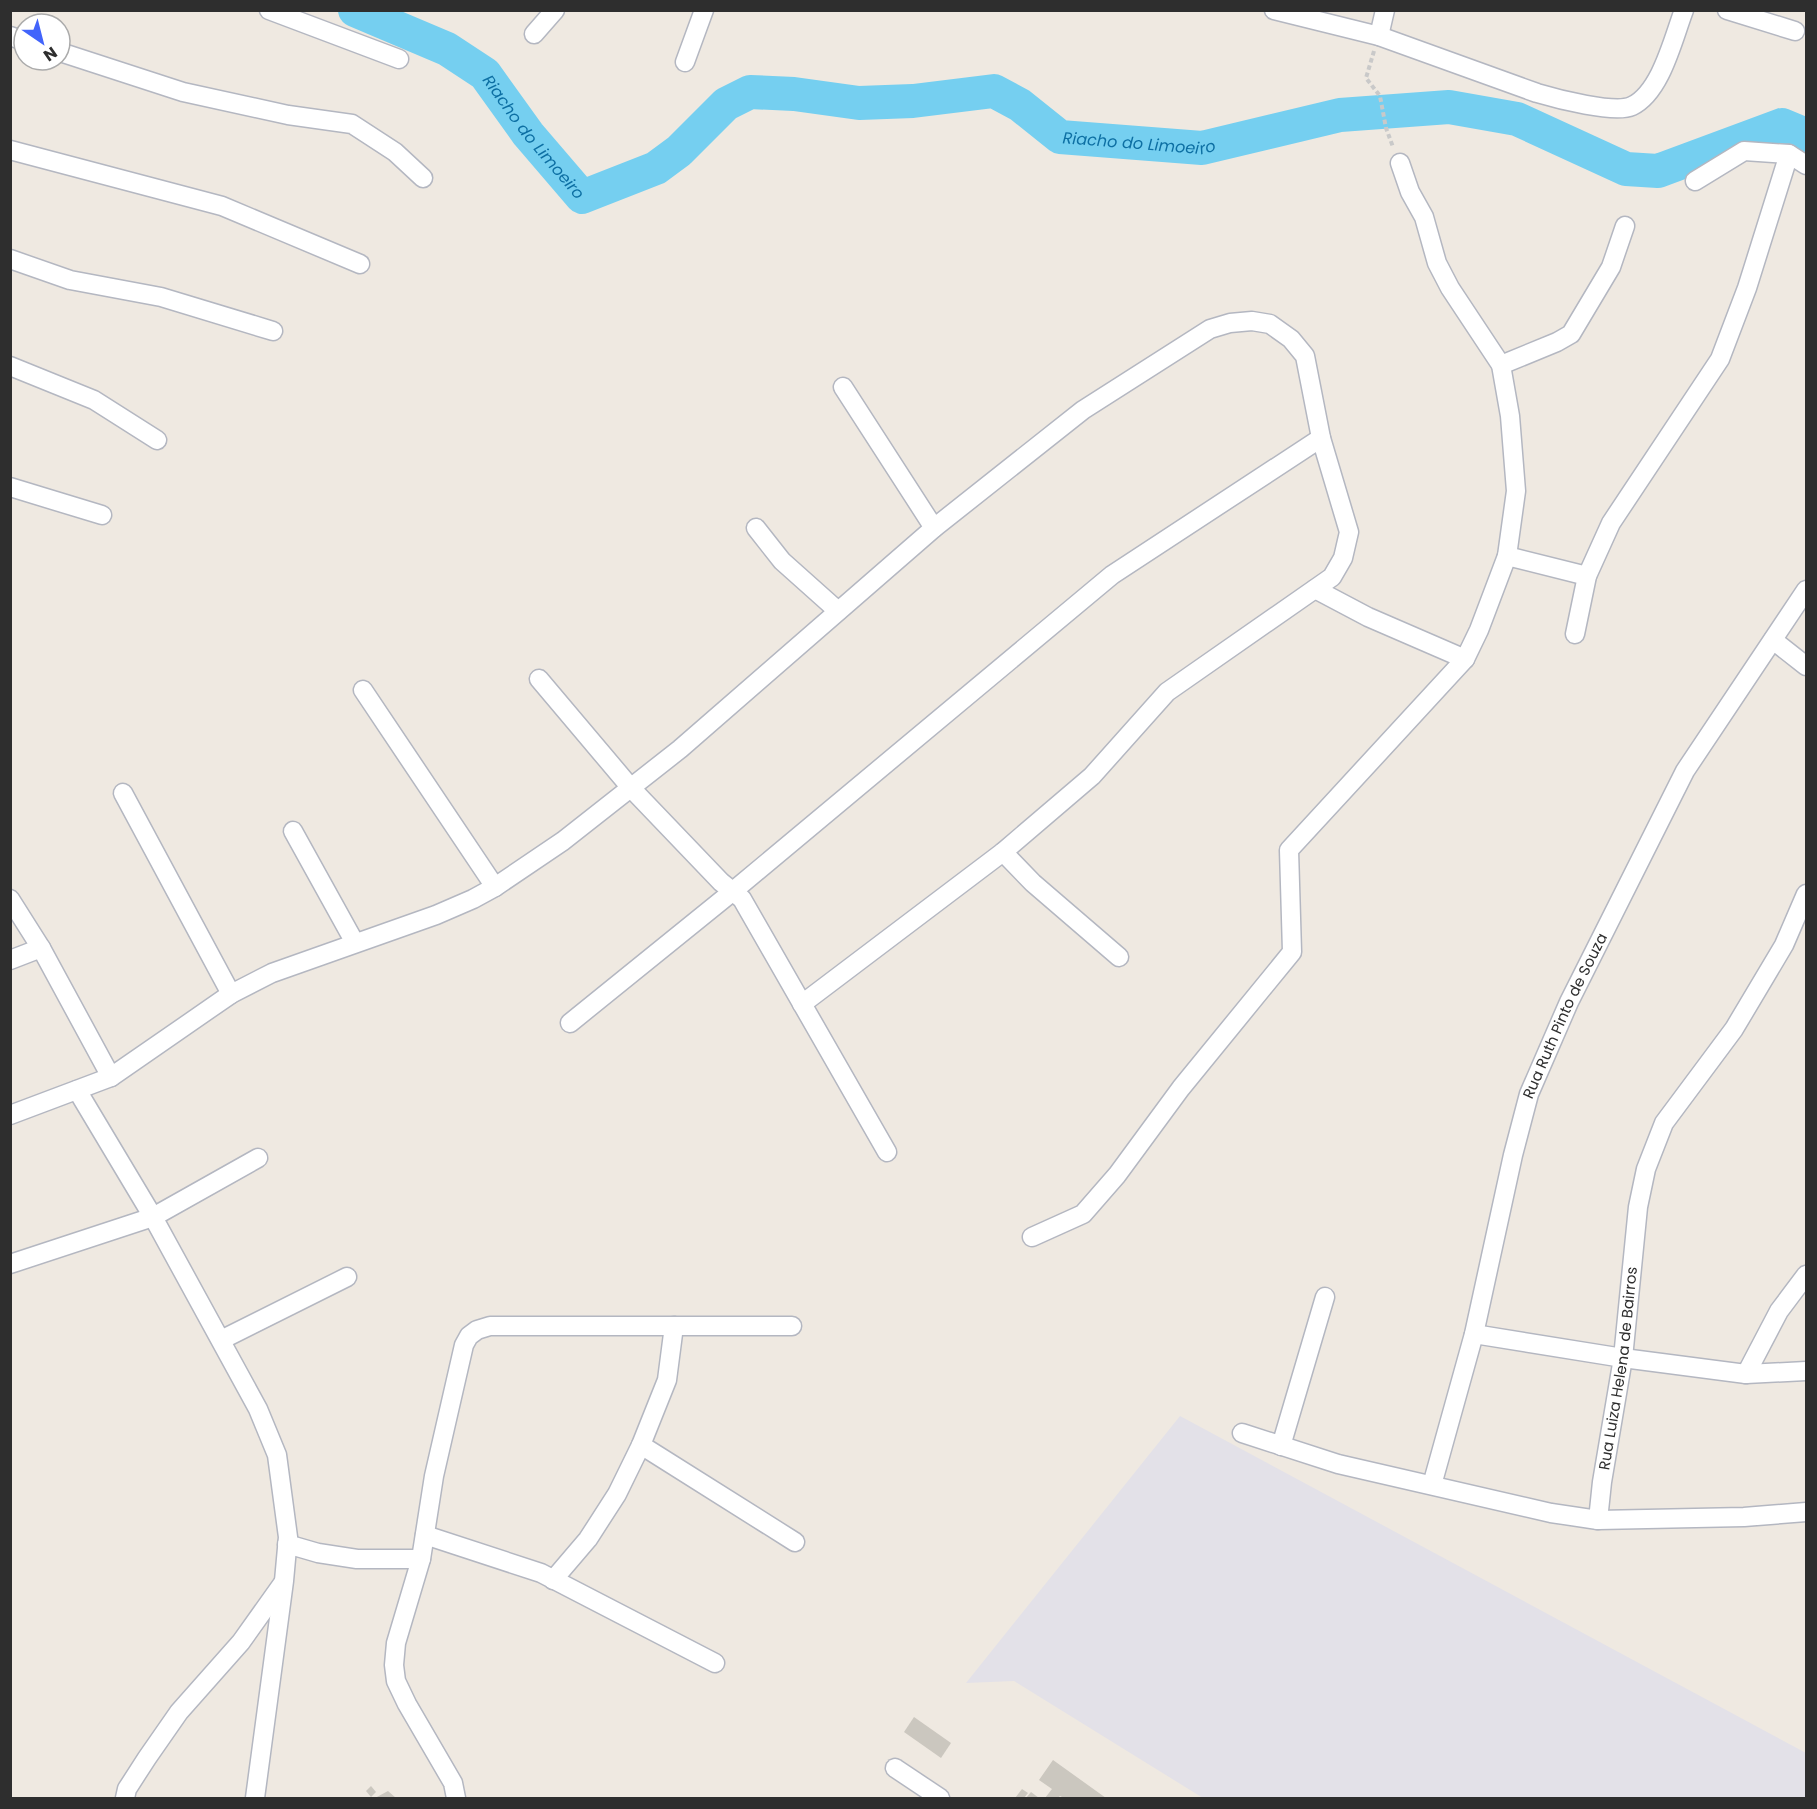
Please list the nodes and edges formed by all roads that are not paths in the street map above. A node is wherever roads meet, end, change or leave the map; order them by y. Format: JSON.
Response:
{"nodes":[{"id":1,"x":269,"y":10,"type":"edge"},
{"id":2,"x":555,"y":10,"type":"edge"},
{"id":3,"x":704,"y":10,"type":"edge"},
{"id":4,"x":1274,"y":10,"type":"edge"},
{"id":5,"x":1385,"y":10,"type":"edge"},
{"id":6,"x":1684,"y":10,"type":"edge"},
{"id":7,"x":1727,"y":10,"type":"edge"},
{"id":8,"x":1795,"y":31,"type":"dead end"},
{"id":9,"x":534,"y":34,"type":"dead end"},
{"id":10,"x":1379,"y":36,"type":"junction"},
{"id":11,"x":72,"y":56,"type":"edge"},
{"id":12,"x":399,"y":59,"type":"dead end"},
{"id":13,"x":685,"y":62,"type":"dead end"},
{"id":14,"x":10,"y":150,"type":"edge"},
{"id":15,"x":1789,"y":154,"type":"junction"},
{"id":16,"x":1400,"y":163,"type":"dead end"},
{"id":17,"x":1806,"y":165,"type":"edge"},
{"id":18,"x":423,"y":177,"type":"dead end"},
{"id":19,"x":1695,"y":181,"type":"dead end"},
{"id":20,"x":1625,"y":226,"type":"dead end"},
{"id":21,"x":10,"y":259,"type":"edge"},
{"id":22,"x":360,"y":264,"type":"dead end"},
{"id":23,"x":273,"y":331,"type":"dead end"},
{"id":24,"x":1501,"y":365,"type":"junction"},
{"id":25,"x":10,"y":366,"type":"edge"},
{"id":26,"x":843,"y":387,"type":"dead end"},
{"id":27,"x":1321,"y":438,"type":"junction"},
{"id":28,"x":157,"y":440,"type":"dead end"},
{"id":29,"x":10,"y":487,"type":"edge"},
{"id":30,"x":102,"y":515,"type":"dead end"},
{"id":31,"x":756,"y":528,"type":"dead end"},
{"id":32,"x":934,"y":528,"type":"junction"},
{"id":33,"x":1507,"y":556,"type":"junction"},
{"id":34,"x":1587,"y":576,"type":"junction"},
{"id":35,"x":1315,"y":589,"type":"junction"},
{"id":36,"x":1806,"y":590,"type":"edge"},
{"id":37,"x":838,"y":611,"type":"junction"},
{"id":38,"x":1575,"y":634,"type":"dead end"},
{"id":39,"x":1773,"y":640,"type":"junction"},
{"id":40,"x":1465,"y":660,"type":"junction"},
{"id":41,"x":1806,"y":666,"type":"edge"},
{"id":42,"x":539,"y":680,"type":"dead end"},
{"id":43,"x":363,"y":690,"type":"dead end"},
{"id":44,"x":631,"y":788,"type":"junction"},
{"id":45,"x":123,"y":793,"type":"dead end"},
{"id":46,"x":293,"y":831,"type":"dead end"},
{"id":47,"x":1003,"y":852,"type":"junction"},
{"id":48,"x":495,"y":887,"type":"junction"},
{"id":49,"x":732,"y":892,"type":"junction"},
{"id":50,"x":1806,"y":894,"type":"edge"},
{"id":51,"x":10,"y":899,"type":"edge"},
{"id":52,"x":355,"y":943,"type":"junction"},
{"id":53,"x":41,"y":948,"type":"junction"},
{"id":54,"x":1119,"y":957,"type":"dead end"},
{"id":55,"x":10,"y":960,"type":"edge"},
{"id":56,"x":231,"y":993,"type":"junction"},
{"id":57,"x":802,"y":1004,"type":"junction"},
{"id":58,"x":570,"y":1023,"type":"dead end"},
{"id":59,"x":111,"y":1077,"type":"junction"},
{"id":60,"x":78,"y":1090,"type":"junction"},
{"id":61,"x":10,"y":1115,"type":"edge"},
{"id":62,"x":887,"y":1152,"type":"dead end"},
{"id":63,"x":258,"y":1158,"type":"dead end"},
{"id":64,"x":153,"y":1217,"type":"junction"},
{"id":65,"x":1032,"y":1237,"type":"dead end"},
{"id":66,"x":10,"y":1264,"type":"edge"},
{"id":67,"x":1806,"y":1275,"type":"edge"},
{"id":68,"x":347,"y":1277,"type":"dead end"},
{"id":69,"x":1325,"y":1298,"type":"dead end"},
{"id":70,"x":674,"y":1326,"type":"junction"},
{"id":71,"x":792,"y":1326,"type":"dead end"},
{"id":72,"x":1474,"y":1334,"type":"junction"},
{"id":73,"x":221,"y":1340,"type":"junction"},
{"id":74,"x":1623,"y":1358,"type":"junction"},
{"id":75,"x":1806,"y":1371,"type":"edge"},
{"id":76,"x":1746,"y":1374,"type":"junction"},
{"id":77,"x":1242,"y":1433,"type":"dead end"},
{"id":78,"x":641,"y":1445,"type":"junction"},
{"id":79,"x":1281,"y":1446,"type":"junction"},
{"id":80,"x":1432,"y":1485,"type":"junction"},
{"id":81,"x":1806,"y":1512,"type":"edge"},
{"id":82,"x":1598,"y":1520,"type":"junction"},
{"id":83,"x":425,"y":1535,"type":"junction"},
{"id":84,"x":795,"y":1542,"type":"dead end"},
{"id":85,"x":287,"y":1544,"type":"junction"},
{"id":86,"x":421,"y":1559,"type":"junction"},
{"id":87,"x":553,"y":1580,"type":"junction"},
{"id":88,"x":284,"y":1581,"type":"junction"},
{"id":89,"x":715,"y":1663,"type":"dead end"},
{"id":90,"x":895,"y":1768,"type":"dead end"},
{"id":91,"x":125,"y":1798,"type":"edge"},
{"id":92,"x":255,"y":1798,"type":"edge"},
{"id":93,"x":456,"y":1798,"type":"edge"},
{"id":94,"x":940,"y":1798,"type":"edge"}],
"edges":[{"from":1,"to":12,"type":"street"},
{"from":2,"to":9,"type":"street"},
{"from":3,"to":13,"type":"street"},
{"from":4,"to":10,"type":"street"},
{"from":5,"to":10,"type":"street"},
{"from":6,"to":10,"type":"street"},
{"from":7,"to":8,"type":"street"},
{"from":11,"to":18,"type":"street"},
{"from":14,"to":22,"type":"street"},
{"from":15,"to":17,"type":"street"},
{"from":15,"to":19,"type":"street"},
{"from":15,"to":34,"type":"street"},
{"from":16,"to":24,"type":"street"},
{"from":20,"to":24,"type":"street"},
{"from":21,"to":23,"type":"street"},
{"from":24,"to":33,"type":"street"},
{"from":25,"to":28,"type":"street"},
{"from":26,"to":32,"type":"street"},
{"from":27,"to":32,"type":"street"},
{"from":27,"to":35,"type":"street"},
{"from":27,"to":49,"type":"street"},
{"from":29,"to":30,"type":"street"},
{"from":31,"to":37,"type":"street"},
{"from":32,"to":37,"type":"street"},
{"from":33,"to":34,"type":"street"},
{"from":33,"to":40,"type":"street"},
{"from":34,"to":38,"type":"street"},
{"from":35,"to":40,"type":"street"},
{"from":35,"to":47,"type":"street"},
{"from":36,"to":39,"type":"street","name":"Rua Ruth Pinto de Souza"},
{"from":37,"to":44,"type":"street"},
{"from":39,"to":41,"type":"street"},
{"from":39,"to":72,"type":"street","name":"Rua Ruth Pinto de Souza"},
{"from":40,"to":65,"type":"street"},
{"from":42,"to":44,"type":"street"},
{"from":43,"to":48,"type":"street"},
{"from":44,"to":48,"type":"street"},
{"from":44,"to":49,"type":"street"},
{"from":45,"to":56,"type":"street"},
{"from":46,"to":52,"type":"street"},
{"from":47,"to":54,"type":"street"},
{"from":47,"to":57,"type":"street"},
{"from":48,"to":52,"type":"street"},
{"from":49,"to":57,"type":"street"},
{"from":49,"to":58,"type":"street"},
{"from":50,"to":74,"type":"street","name":"Rua Luiza Helena de Bairros"},
{"from":51,"to":53,"type":"street"},
{"from":52,"to":56,"type":"street"},
{"from":53,"to":55,"type":"street"},
{"from":53,"to":59,"type":"street"},
{"from":56,"to":59,"type":"street"},
{"from":57,"to":62,"type":"street"},
{"from":59,"to":60,"type":"street"},
{"from":60,"to":61,"type":"street"},
{"from":60,"to":64,"type":"street"},
{"from":63,"to":64,"type":"street"},
{"from":64,"to":66,"type":"street"},
{"from":64,"to":73,"type":"street"},
{"from":67,"to":76,"type":"street"},
{"from":68,"to":73,"type":"street"},
{"from":69,"to":79,"type":"street"},
{"from":70,"to":71,"type":"street"},
{"from":70,"to":78,"type":"street"},
{"from":70,"to":83,"type":"street"},
{"from":72,"to":74,"type":"street"},
{"from":72,"to":80,"type":"street","name":"Rua Ruth Pinto de Souza"},
{"from":73,"to":85,"type":"street"},
{"from":74,"to":76,"type":"street"},
{"from":74,"to":82,"type":"street","name":"Rua Luiza Helena de Bairros"},
{"from":75,"to":76,"type":"street"},
{"from":77,"to":79,"type":"street"},
{"from":78,"to":84,"type":"street"},
{"from":78,"to":87,"type":"street"},
{"from":79,"to":80,"type":"street"},
{"from":80,"to":82,"type":"street"},
{"from":81,"to":82,"type":"street"},
{"from":83,"to":86,"type":"street"},
{"from":83,"to":87,"type":"street"},
{"from":85,"to":86,"type":"street"},
{"from":85,"to":88,"type":"street"},
{"from":86,"to":93,"type":"street"},
{"from":87,"to":89,"type":"street"},
{"from":88,"to":91,"type":"street"},
{"from":88,"to":92,"type":"street"},
{"from":90,"to":94,"type":"street"}]}
